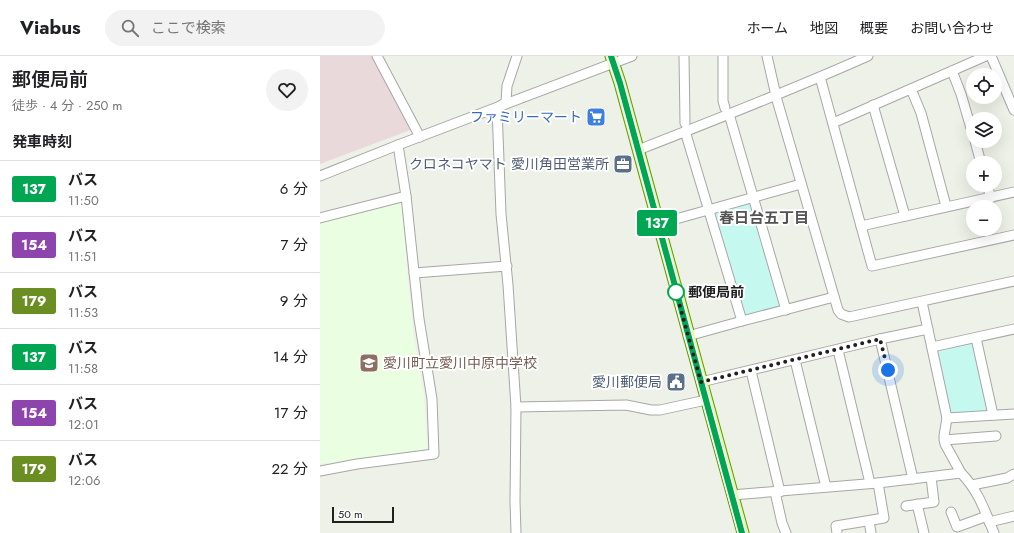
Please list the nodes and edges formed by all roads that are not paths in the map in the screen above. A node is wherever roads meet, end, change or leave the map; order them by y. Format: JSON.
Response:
{"nodes":[{"id":1,"x":377,"y":56,"type":"edge"},
{"id":2,"x":517,"y":56,"type":"edge"},
{"id":3,"x":632,"y":56,"type":"edge"},
{"id":4,"x":684,"y":56,"type":"edge"},
{"id":5,"x":723,"y":56,"type":"edge"},
{"id":6,"x":767,"y":56,"type":"edge"},
{"id":7,"x":868,"y":56,"type":"edge"},
{"id":8,"x":986,"y":56,"type":"edge"},
{"id":9,"x":991,"y":56,"type":"edge"},
{"id":10,"x":613,"y":60,"type":"edge"},
{"id":11,"x":952,"y":71,"type":"junction"},
{"id":12,"x":820,"y":77,"type":"junction"},
{"id":13,"x":911,"y":89,"type":"junction"},
{"id":14,"x":776,"y":95,"type":"junction"},
{"id":15,"x":873,"y":105,"type":"junction"},
{"id":16,"x":1013,"y":107,"type":"edge"},
{"id":17,"x":497,"y":108,"type":"junction"},
{"id":18,"x":727,"y":111,"type":"junction"},
{"id":19,"x":966,"y":112,"type":"edge"},
{"id":20,"x":833,"y":123,"type":"junction"},
{"id":21,"x":685,"y":127,"type":"junction"},
{"id":22,"x":420,"y":137,"type":"junction"},
{"id":23,"x":398,"y":145,"type":"junction"},
{"id":24,"x":638,"y":150,"type":"junction"},
{"id":25,"x":320,"y":176,"type":"edge"},
{"id":26,"x":801,"y":184,"type":"junction"},
{"id":27,"x":989,"y":192,"type":"edge"},
{"id":28,"x":1014,"y":192,"type":"edge"},
{"id":29,"x":406,"y":196,"type":"junction"},
{"id":30,"x":754,"y":198,"type":"junction"},
{"id":31,"x":991,"y":198,"type":"junction"},
{"id":32,"x":946,"y":206,"type":"junction"},
{"id":33,"x":708,"y":210,"type":"junction"},
{"id":34,"x":904,"y":216,"type":"junction"},
{"id":35,"x":320,"y":218,"type":"edge"},
{"id":36,"x":658,"y":224,"type":"junction"},
{"id":37,"x":861,"y":226,"type":"junction"},
{"id":38,"x":1014,"y":235,"type":"edge"},
{"id":39,"x":507,"y":266,"type":"junction"},
{"id":40,"x":414,"y":273,"type":"junction"},
{"id":41,"x":1014,"y":280,"type":"edge"},
{"id":42,"x":834,"y":297,"type":"junction"},
{"id":43,"x":922,"y":302,"type":"junction"},
{"id":44,"x":786,"y":310,"type":"junction"},
{"id":45,"x":742,"y":321,"type":"junction"},
{"id":46,"x":928,"y":329,"type":"junction"},
{"id":47,"x":1014,"y":329,"type":"edge"},
{"id":48,"x":688,"y":336,"type":"junction"},
{"id":49,"x":976,"y":338,"type":"junction"},
{"id":50,"x":880,"y":339,"type":"junction"},
{"id":51,"x":932,"y":347,"type":"junction"},
{"id":52,"x":838,"y":350,"type":"junction"},
{"id":53,"x":795,"y":360,"type":"junction"},
{"id":54,"x":751,"y":371,"type":"junction"},
{"id":55,"x":701,"y":382,"type":"junction"},
{"id":56,"x":706,"y":400,"type":"junction"},
{"id":57,"x":516,"y":407,"type":"junction"},
{"id":58,"x":1014,"y":414,"type":"edge"},
{"id":59,"x":993,"y":415,"type":"junction"},
{"id":60,"x":947,"y":418,"type":"junction"},
{"id":61,"x":996,"y":436,"type":"dead end"},
{"id":62,"x":944,"y":440,"type":"junction"},
{"id":63,"x":320,"y":471,"type":"edge"},
{"id":64,"x":961,"y":473,"type":"junction"},
{"id":65,"x":1014,"y":474,"type":"edge"},
{"id":66,"x":931,"y":477,"type":"junction"},
{"id":67,"x":913,"y":479,"type":"junction"},
{"id":68,"x":874,"y":483,"type":"junction"},
{"id":69,"x":972,"y":484,"type":"junction"},
{"id":70,"x":826,"y":488,"type":"junction"},
{"id":71,"x":778,"y":492,"type":"junction"},
{"id":72,"x":732,"y":495,"type":"junction"},
{"id":73,"x":917,"y":504,"type":"junction"},
{"id":74,"x":906,"y":506,"type":"dead end"},
{"id":75,"x":951,"y":512,"type":"dead end"},
{"id":76,"x":1014,"y":516,"type":"edge"},
{"id":77,"x":988,"y":519,"type":"junction"},
{"id":78,"x":869,"y":521,"type":"junction"},
{"id":79,"x":958,"y":530,"type":"edge"},
{"id":80,"x":516,"y":533,"type":"edge"},
{"id":81,"x":742,"y":533,"type":"edge"},
{"id":82,"x":786,"y":533,"type":"edge"},
{"id":83,"x":837,"y":533,"type":"edge"},
{"id":84,"x":871,"y":533,"type":"edge"},
{"id":85,"x":924,"y":533,"type":"edge"},
{"id":86,"x":994,"y":533,"type":"edge"}],
"edges":[{"from":1,"to":22,"type":"street"},
{"from":2,"to":17,"type":"street"},
{"from":3,"to":10,"type":"street"},
{"from":4,"to":21,"type":"street"},
{"from":5,"to":18,"type":"street"},
{"from":6,"to":14,"type":"street"},
{"from":7,"to":12,"type":"street"},
{"from":8,"to":11,"type":"street"},
{"from":9,"to":16,"type":"street"},
{"from":10,"to":17,"type":"street"},
{"from":10,"to":24,"type":"main road"},
{"from":11,"to":13,"type":"street"},
{"from":11,"to":19,"type":"street"},
{"from":12,"to":14,"type":"street"},
{"from":12,"to":20,"type":"street"},
{"from":13,"to":15,"type":"street"},
{"from":13,"to":32,"type":"street"},
{"from":14,"to":18,"type":"street"},
{"from":14,"to":26,"type":"street"},
{"from":15,"to":20,"type":"street"},
{"from":15,"to":34,"type":"street"},
{"from":17,"to":22,"type":"street"},
{"from":17,"to":39,"type":"street"},
{"from":18,"to":21,"type":"street"},
{"from":18,"to":30,"type":"street"},
{"from":20,"to":37,"type":"street"},
{"from":21,"to":24,"type":"street"},
{"from":21,"to":33,"type":"street"},
{"from":22,"to":23,"type":"street"},
{"from":23,"to":25,"type":"street"},
{"from":23,"to":29,"type":"street"},
{"from":24,"to":36,"type":"main road"},
{"from":26,"to":30,"type":"street"},
{"from":26,"to":42,"type":"street"},
{"from":27,"to":31,"type":"street"},
{"from":28,"to":31,"type":"street"},
{"from":29,"to":35,"type":"street"},
{"from":29,"to":40,"type":"street"},
{"from":30,"to":33,"type":"street"},
{"from":30,"to":44,"type":"street"},
{"from":31,"to":32,"type":"street"},
{"from":32,"to":34,"type":"street"},
{"from":33,"to":36,"type":"street"},
{"from":33,"to":45,"type":"street"},
{"from":34,"to":37,"type":"street"},
{"from":36,"to":48,"type":"main road"},
{"from":37,"to":38,"type":"street"},
{"from":39,"to":40,"type":"street"},
{"from":39,"to":57,"type":"street"},
{"from":40,"to":63,"type":"street"},
{"from":41,"to":43,"type":"street"},
{"from":42,"to":43,"type":"street"},
{"from":42,"to":44,"type":"street"},
{"from":43,"to":46,"type":"street"},
{"from":44,"to":45,"type":"street"},
{"from":45,"to":48,"type":"street"},
{"from":46,"to":50,"type":"street"},
{"from":46,"to":51,"type":"street"},
{"from":47,"to":49,"type":"street"},
{"from":48,"to":55,"type":"main road"},
{"from":49,"to":51,"type":"street"},
{"from":49,"to":59,"type":"street"},
{"from":50,"to":52,"type":"street"},
{"from":50,"to":67,"type":"street"},
{"from":51,"to":60,"type":"street"},
{"from":52,"to":53,"type":"street"},
{"from":52,"to":68,"type":"street"},
{"from":53,"to":54,"type":"street"},
{"from":53,"to":70,"type":"street"},
{"from":54,"to":55,"type":"street"},
{"from":54,"to":71,"type":"street"},
{"from":55,"to":56,"type":"main road"},
{"from":56,"to":57,"type":"street"},
{"from":56,"to":72,"type":"main road"},
{"from":57,"to":80,"type":"street"},
{"from":58,"to":59,"type":"street"},
{"from":59,"to":60,"type":"street"},
{"from":60,"to":62,"type":"street"},
{"from":61,"to":62,"type":"street"},
{"from":62,"to":64,"type":"street"},
{"from":64,"to":66,"type":"street"},
{"from":64,"to":69,"type":"street"},
{"from":65,"to":69,"type":"street"},
{"from":66,"to":67,"type":"street"},
{"from":66,"to":73,"type":"street"},
{"from":67,"to":68,"type":"street"},
{"from":68,"to":70,"type":"street"},
{"from":68,"to":78,"type":"street"},
{"from":69,"to":77,"type":"street"},
{"from":70,"to":71,"type":"street"},
{"from":71,"to":72,"type":"street"},
{"from":71,"to":82,"type":"street"},
{"from":72,"to":81,"type":"main road"},
{"from":73,"to":74,"type":"street"},
{"from":73,"to":85,"type":"street"},
{"from":75,"to":79,"type":"street"},
{"from":76,"to":77,"type":"street"},
{"from":77,"to":79,"type":"street"},
{"from":77,"to":86,"type":"street"},
{"from":78,"to":83,"type":"street"},
{"from":78,"to":84,"type":"street"}]}
